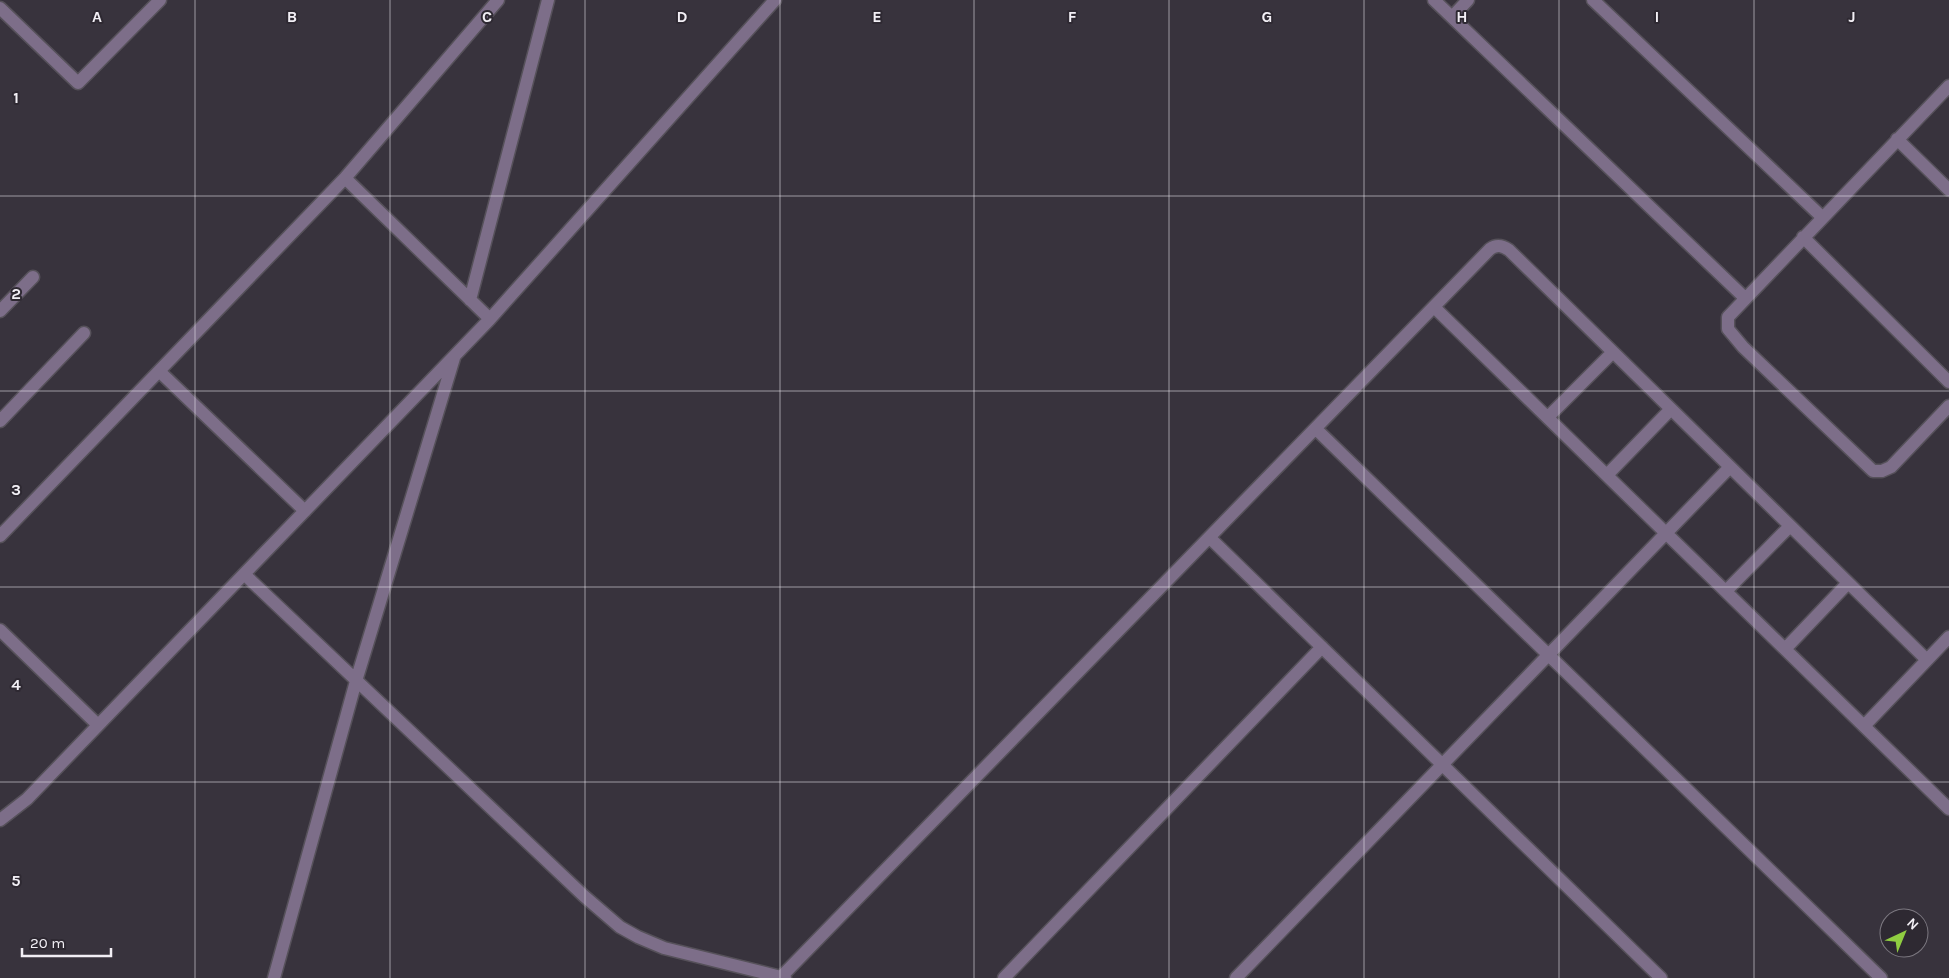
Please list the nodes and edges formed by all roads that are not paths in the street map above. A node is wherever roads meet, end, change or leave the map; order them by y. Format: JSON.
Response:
{"nodes":[{"id":1,"x":160,"y":0,"type":"edge"},
{"id":2,"x":498,"y":0,"type":"edge"},
{"id":3,"x":548,"y":0,"type":"edge"},
{"id":4,"x":775,"y":0,"type":"edge"},
{"id":5,"x":1434,"y":0,"type":"edge"},
{"id":6,"x":1468,"y":0,"type":"edge"},
{"id":7,"x":1593,"y":0,"type":"edge"},
{"id":8,"x":0,"y":8,"type":"edge"},
{"id":9,"x":1452,"y":17,"type":"junction"},
{"id":10,"x":1949,"y":86,"type":"edge"},
{"id":11,"x":1898,"y":139,"type":"junction"},
{"id":12,"x":345,"y":178,"type":"junction"},
{"id":13,"x":1949,"y":190,"type":"edge"},
{"id":14,"x":1822,"y":217,"type":"junction"},
{"id":15,"x":1803,"y":237,"type":"junction"},
{"id":16,"x":33,"y":277,"type":"dead end"},
{"id":17,"x":1745,"y":298,"type":"junction"},
{"id":18,"x":470,"y":300,"type":"junction"},
{"id":19,"x":1434,"y":307,"type":"junction"},
{"id":20,"x":0,"y":311,"type":"edge"},
{"id":21,"x":490,"y":319,"type":"junction"},
{"id":22,"x":84,"y":333,"type":"dead end"},
{"id":23,"x":1612,"y":352,"type":"junction"},
{"id":24,"x":455,"y":356,"type":"junction"},
{"id":25,"x":159,"y":371,"type":"junction"},
{"id":26,"x":1949,"y":382,"type":"edge"},
{"id":27,"x":1949,"y":406,"type":"edge"},
{"id":28,"x":1671,"y":410,"type":"junction"},
{"id":29,"x":1548,"y":417,"type":"junction"},
{"id":30,"x":0,"y":421,"type":"edge"},
{"id":31,"x":1316,"y":429,"type":"junction"},
{"id":32,"x":1730,"y":467,"type":"junction"},
{"id":33,"x":1607,"y":475,"type":"junction"},
{"id":34,"x":305,"y":511,"type":"junction"},
{"id":35,"x":1790,"y":526,"type":"junction"},
{"id":36,"x":1666,"y":533,"type":"junction"},
{"id":37,"x":0,"y":536,"type":"edge"},
{"id":38,"x":1210,"y":538,"type":"junction"},
{"id":39,"x":244,"y":574,"type":"junction"},
{"id":40,"x":1848,"y":583,"type":"junction"},
{"id":41,"x":1726,"y":591,"type":"junction"},
{"id":42,"x":0,"y":630,"type":"edge"},
{"id":43,"x":1949,"y":637,"type":"edge"},
{"id":44,"x":1322,"y":647,"type":"junction"},
{"id":45,"x":1785,"y":649,"type":"junction"},
{"id":46,"x":1548,"y":655,"type":"junction"},
{"id":47,"x":1927,"y":660,"type":"junction"},
{"id":48,"x":356,"y":681,"type":"junction"},
{"id":49,"x":98,"y":725,"type":"junction"},
{"id":50,"x":1864,"y":726,"type":"junction"},
{"id":51,"x":1443,"y":765,"type":"junction"},
{"id":52,"x":1949,"y":809,"type":"edge"},
{"id":53,"x":0,"y":820,"type":"edge"},
{"id":54,"x":274,"y":978,"type":"edge"},
{"id":55,"x":783,"y":978,"type":"edge"},
{"id":56,"x":1004,"y":978,"type":"edge"},
{"id":57,"x":1236,"y":978,"type":"edge"},
{"id":58,"x":1661,"y":978,"type":"edge"},
{"id":59,"x":1881,"y":978,"type":"edge"}],
"edges":[{"from":1,"to":8,"type":"street"},
{"from":2,"to":12,"type":"street"},
{"from":3,"to":18,"type":"street"},
{"from":4,"to":21,"type":"street"},
{"from":5,"to":9,"type":"street"},
{"from":6,"to":9,"type":"street"},
{"from":7,"to":14,"type":"street"},
{"from":9,"to":17,"type":"street"},
{"from":10,"to":11,"type":"street"},
{"from":11,"to":13,"type":"street"},
{"from":11,"to":14,"type":"street"},
{"from":12,"to":18,"type":"street"},
{"from":12,"to":25,"type":"street"},
{"from":14,"to":15,"type":"street"},
{"from":15,"to":17,"type":"street"},
{"from":15,"to":26,"type":"street"},
{"from":16,"to":20,"type":"street"},
{"from":17,"to":27,"type":"street"},
{"from":18,"to":21,"type":"street"},
{"from":19,"to":23,"type":"street"},
{"from":19,"to":29,"type":"street"},
{"from":19,"to":31,"type":"street"},
{"from":21,"to":24,"type":"street"},
{"from":22,"to":30,"type":"street"},
{"from":23,"to":28,"type":"street"},
{"from":23,"to":29,"type":"street"},
{"from":24,"to":34,"type":"street"},
{"from":24,"to":48,"type":"street"},
{"from":25,"to":34,"type":"street"},
{"from":25,"to":37,"type":"street"},
{"from":28,"to":32,"type":"street"},
{"from":28,"to":33,"type":"street"},
{"from":29,"to":33,"type":"street"},
{"from":31,"to":38,"type":"street"},
{"from":31,"to":46,"type":"street"},
{"from":32,"to":35,"type":"street"},
{"from":32,"to":36,"type":"street"},
{"from":33,"to":36,"type":"street"},
{"from":34,"to":39,"type":"street"},
{"from":35,"to":40,"type":"street"},
{"from":35,"to":41,"type":"street"},
{"from":36,"to":41,"type":"street"},
{"from":36,"to":46,"type":"street"},
{"from":38,"to":44,"type":"street"},
{"from":38,"to":55,"type":"street"},
{"from":39,"to":48,"type":"street"},
{"from":39,"to":49,"type":"street"},
{"from":40,"to":45,"type":"street"},
{"from":40,"to":47,"type":"street"},
{"from":41,"to":45,"type":"street"},
{"from":42,"to":49,"type":"street"},
{"from":43,"to":47,"type":"street"},
{"from":44,"to":51,"type":"street"},
{"from":44,"to":56,"type":"street"},
{"from":45,"to":50,"type":"street"},
{"from":46,"to":51,"type":"street"},
{"from":46,"to":59,"type":"street"},
{"from":47,"to":50,"type":"street"},
{"from":48,"to":54,"type":"street"},
{"from":48,"to":55,"type":"street"},
{"from":49,"to":53,"type":"street"},
{"from":50,"to":52,"type":"street"},
{"from":51,"to":57,"type":"street"},
{"from":51,"to":58,"type":"street"}]}
